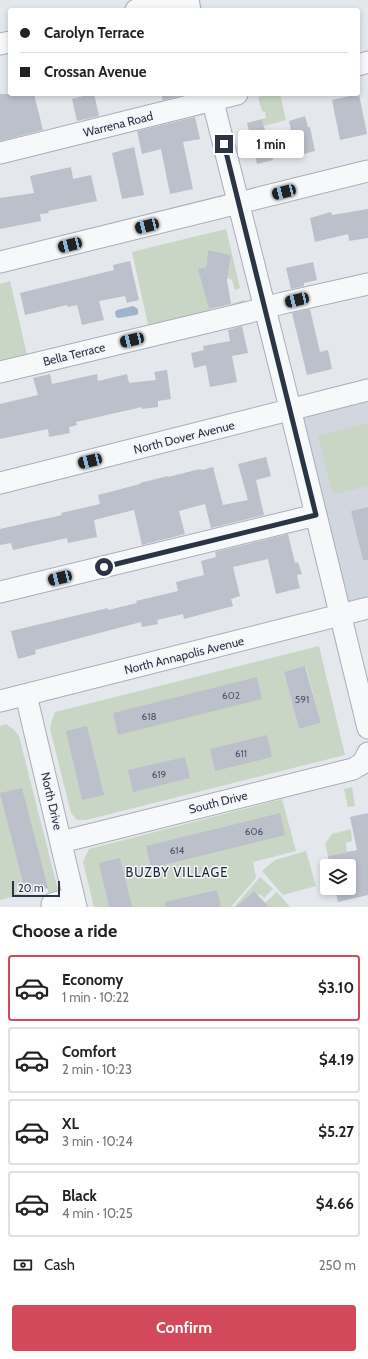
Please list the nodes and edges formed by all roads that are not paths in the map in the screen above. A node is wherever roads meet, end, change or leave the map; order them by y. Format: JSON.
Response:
{"nodes":[{"id":1,"x":175,"y":0,"type":"edge"},
{"id":2,"x":144,"y":8,"type":"edge"},
{"id":3,"x":212,"y":97,"type":"edge"},
{"id":4,"x":0,"y":153,"type":"edge"},
{"id":5,"x":368,"y":171,"type":"edge"},
{"id":6,"x":239,"y":203,"type":"junction"},
{"id":7,"x":0,"y":262,"type":"edge"},
{"id":8,"x":368,"y":284,"type":"edge"},
{"id":9,"x":264,"y":308,"type":"junction"},
{"id":10,"x":0,"y":372,"type":"edge"},
{"id":11,"x":368,"y":390,"type":"edge"},
{"id":12,"x":290,"y":410,"type":"junction"},
{"id":13,"x":0,"y":483,"type":"edge"},
{"id":14,"x":316,"y":515,"type":"junction"},
{"id":15,"x":0,"y":592,"type":"edge"},
{"id":16,"x":368,"y":608,"type":"edge"},
{"id":17,"x":340,"y":615,"type":"junction"},
{"id":18,"x":26,"y":695,"type":"junction"},
{"id":19,"x":0,"y":701,"type":"edge"},
{"id":20,"x":368,"y":728,"type":"edge"},
{"id":21,"x":368,"y":753,"type":"edge"},
{"id":22,"x":61,"y":842,"type":"junction"},
{"id":23,"x":75,"y":903,"type":"edge"},
{"id":24,"x":52,"y":904,"type":"dead end"}],
"edges":[{"from":1,"to":2,"type":"street"},
{"from":3,"to":4,"type":"street","name":"Warrena Road"},
{"from":3,"to":6,"type":"street"},
{"from":5,"to":6,"type":"street"},
{"from":6,"to":7,"type":"street"},
{"from":6,"to":9,"type":"street"},
{"from":8,"to":9,"type":"street","name":"Bella Terrace"},
{"from":9,"to":10,"type":"street","name":"Bella Terrace"},
{"from":9,"to":12,"type":"street"},
{"from":11,"to":12,"type":"street","name":"North Dover Avenue"},
{"from":12,"to":13,"type":"street","name":"North Dover Avenue"},
{"from":12,"to":14,"type":"street"},
{"from":14,"to":15,"type":"street"},
{"from":14,"to":17,"type":"street"},
{"from":16,"to":17,"type":"street","name":"North Annapolis Avenue"},
{"from":17,"to":18,"type":"street","name":"North Annapolis Avenue"},
{"from":17,"to":20,"type":"street"},
{"from":18,"to":19,"type":"street","name":"North Annapolis Avenue"},
{"from":18,"to":22,"type":"street","name":"North Drive"},
{"from":21,"to":22,"type":"street","name":"South Drive"},
{"from":22,"to":23,"type":"street","name":"North Drive"},
{"from":23,"to":24,"type":"street"}]}
